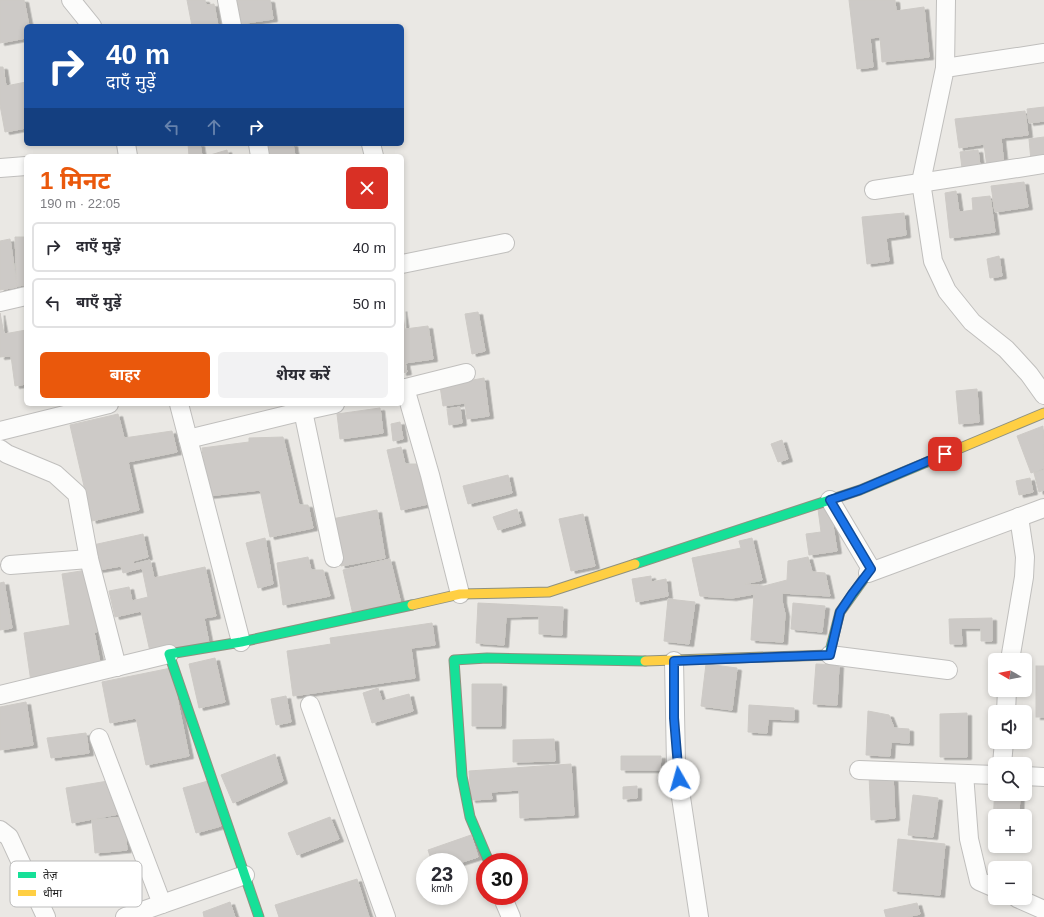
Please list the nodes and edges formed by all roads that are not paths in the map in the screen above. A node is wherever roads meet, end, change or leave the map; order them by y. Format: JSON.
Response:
{"nodes":[{"id":1,"x":71,"y":0,"type":"edge"},
{"id":2,"x":227,"y":0,"type":"edge"},
{"id":3,"x":946,"y":0,"type":"edge"},
{"id":4,"x":90,"y":24,"type":"edge"},
{"id":5,"x":232,"y":24,"type":"edge"},
{"id":6,"x":1044,"y":53,"type":"edge"},
{"id":7,"x":945,"y":68,"type":"junction"},
{"id":8,"x":1044,"y":164,"type":"edge"},
{"id":9,"x":24,"y":166,"type":"edge"},
{"id":10,"x":0,"y":168,"type":"edge"},
{"id":11,"x":921,"y":182,"type":"junction"},
{"id":12,"x":874,"y":190,"type":"dead end"},
{"id":13,"x":506,"y":243,"type":"dead end"},
{"id":14,"x":404,"y":264,"type":"edge"},
{"id":15,"x":24,"y":296,"type":"edge"},
{"id":16,"x":0,"y":302,"type":"edge"},
{"id":17,"x":466,"y":373,"type":"dead end"},
{"id":18,"x":404,"y":388,"type":"edge"},
{"id":19,"x":1044,"y":395,"type":"edge"},
{"id":20,"x":101,"y":406,"type":"edge"},
{"id":21,"x":180,"y":406,"type":"edge"},
{"id":22,"x":326,"y":406,"type":"edge"},
{"id":23,"x":303,"y":411,"type":"junction"},
{"id":24,"x":1044,"y":413,"type":"edge"},
{"id":25,"x":0,"y":431,"type":"edge"},
{"id":26,"x":188,"y":439,"type":"junction"},
{"id":27,"x":0,"y":449,"type":"edge"},
{"id":28,"x":830,"y":500,"type":"junction"},
{"id":29,"x":1044,"y":508,"type":"edge"},
{"id":30,"x":1019,"y":517,"type":"junction"},
{"id":31,"x":334,"y":558,"type":"dead end"},
{"id":32,"x":89,"y":559,"type":"junction"},
{"id":33,"x":10,"y":565,"type":"dead end"},
{"id":34,"x":868,"y":573,"type":"junction"},
{"id":35,"x":460,"y":594,"type":"junction"},
{"id":36,"x":241,"y":642,"type":"junction"},
{"id":37,"x":1011,"y":653,"type":"edge"},
{"id":38,"x":168,"y":654,"type":"junction"},
{"id":39,"x":830,"y":655,"type":"junction"},
{"id":40,"x":674,"y":661,"type":"junction"},
{"id":41,"x":117,"y":667,"type":"junction"},
{"id":42,"x":948,"y":670,"type":"dead end"},
{"id":43,"x":0,"y":695,"type":"edge"},
{"id":44,"x":310,"y":705,"type":"dead end"},
{"id":45,"x":99,"y":738,"type":"dead end"},
{"id":46,"x":859,"y":770,"type":"dead end"},
{"id":47,"x":964,"y":774,"type":"junction"},
{"id":48,"x":988,"y":775,"type":"edge"},
{"id":49,"x":1032,"y":776,"type":"edge"},
{"id":50,"x":1044,"y":777,"type":"edge"},
{"id":51,"x":3,"y":836,"type":"edge"},
{"id":52,"x":485,"y":853,"type":"edge"},
{"id":53,"x":16,"y":861,"type":"edge"},
{"id":54,"x":245,"y":875,"type":"junction"},
{"id":55,"x":988,"y":885,"type":"edge"},
{"id":56,"x":162,"y":904,"type":"junction"},
{"id":57,"x":506,"y":905,"type":"edge"},
{"id":58,"x":1032,"y":905,"type":"edge"},
{"id":59,"x":41,"y":907,"type":"edge"},
{"id":60,"x":1044,"y":910,"type":"edge"},
{"id":61,"x":46,"y":917,"type":"edge"},
{"id":62,"x":126,"y":917,"type":"edge"},
{"id":63,"x":259,"y":917,"type":"edge"},
{"id":64,"x":386,"y":917,"type":"edge"},
{"id":65,"x":511,"y":917,"type":"edge"},
{"id":66,"x":699,"y":917,"type":"edge"}],
"edges":[{"from":1,"to":4,"type":"street"},
{"from":2,"to":5,"type":"street"},
{"from":3,"to":7,"type":"street"},
{"from":6,"to":7,"type":"street"},
{"from":7,"to":11,"type":"street"},
{"from":8,"to":11,"type":"street"},
{"from":9,"to":10,"type":"street"},
{"from":11,"to":12,"type":"street"},
{"from":11,"to":19,"type":"street"},
{"from":13,"to":14,"type":"street"},
{"from":15,"to":16,"type":"street"},
{"from":17,"to":18,"type":"street"},
{"from":18,"to":35,"type":"street"},
{"from":20,"to":25,"type":"street"},
{"from":21,"to":26,"type":"street"},
{"from":22,"to":23,"type":"street"},
{"from":23,"to":26,"type":"street"},
{"from":23,"to":31,"type":"street"},
{"from":24,"to":28,"type":"street"},
{"from":26,"to":36,"type":"street"},
{"from":27,"to":32,"type":"street"},
{"from":28,"to":34,"type":"street"},
{"from":28,"to":35,"type":"street"},
{"from":29,"to":30,"type":"street"},
{"from":30,"to":34,"type":"street"},
{"from":30,"to":37,"type":"street"},
{"from":32,"to":33,"type":"street"},
{"from":32,"to":41,"type":"street"},
{"from":34,"to":39,"type":"street"},
{"from":35,"to":36,"type":"street"},
{"from":36,"to":38,"type":"street"},
{"from":38,"to":41,"type":"street"},
{"from":38,"to":54,"type":"street"},
{"from":39,"to":40,"type":"street"},
{"from":39,"to":42,"type":"street"},
{"from":40,"to":52,"type":"street"},
{"from":40,"to":66,"type":"street"},
{"from":41,"to":43,"type":"street"},
{"from":44,"to":64,"type":"street"},
{"from":45,"to":56,"type":"street"},
{"from":46,"to":47,"type":"street"},
{"from":47,"to":48,"type":"street"},
{"from":47,"to":55,"type":"street"},
{"from":49,"to":50,"type":"street"},
{"from":51,"to":53,"type":"street"},
{"from":54,"to":56,"type":"street"},
{"from":54,"to":63,"type":"street"},
{"from":56,"to":62,"type":"street"},
{"from":57,"to":65,"type":"street"},
{"from":58,"to":60,"type":"street"},
{"from":59,"to":61,"type":"street"}]}
